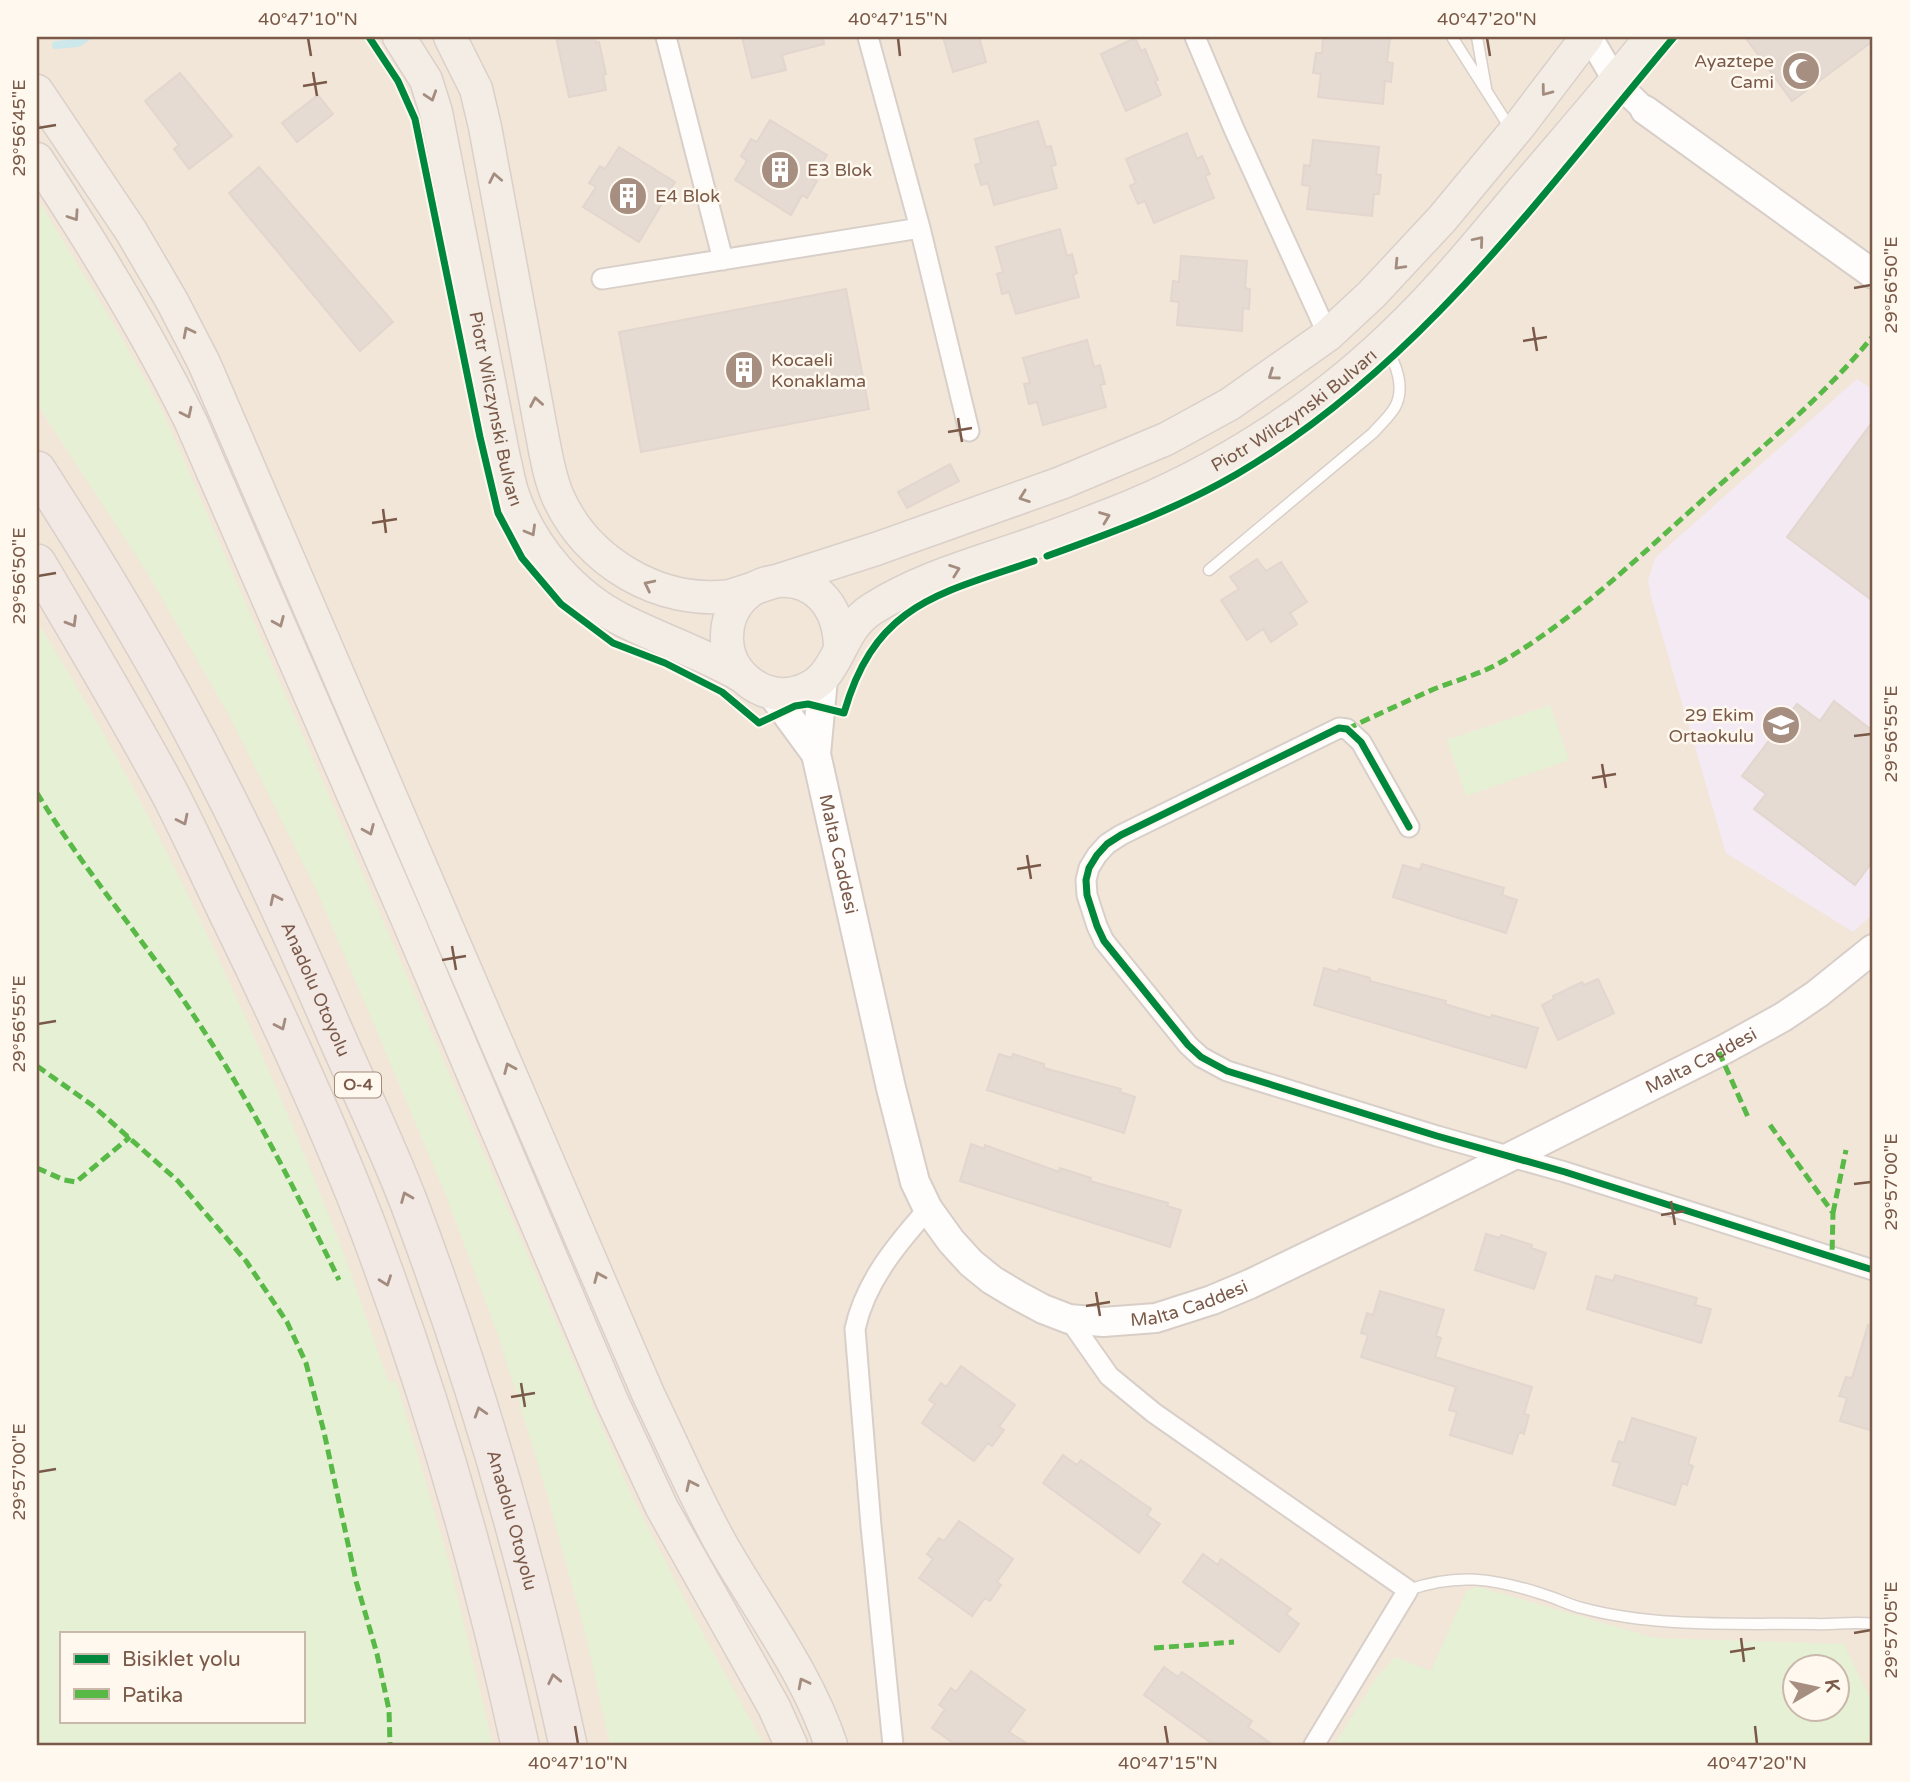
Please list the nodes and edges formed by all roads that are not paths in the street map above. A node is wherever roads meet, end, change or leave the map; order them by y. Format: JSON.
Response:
{"nodes":[{"id":1,"x":399,"y":37,"type":"edge"},
{"id":2,"x":450,"y":37,"type":"edge"},
{"id":3,"x":666,"y":37,"type":"edge"},
{"id":4,"x":868,"y":37,"type":"edge"},
{"id":5,"x":1195,"y":37,"type":"edge"},
{"id":6,"x":1452,"y":37,"type":"edge"},
{"id":7,"x":1477,"y":37,"type":"edge"},
{"id":8,"x":1588,"y":37,"type":"edge"},
{"id":9,"x":1651,"y":37,"type":"edge"},
{"id":10,"x":1616,"y":82,"type":"junction"},
{"id":11,"x":37,"y":91,"type":"edge"},
{"id":12,"x":1487,"y":92,"type":"junction"},
{"id":13,"x":1645,"y":110,"type":"joint"},
{"id":14,"x":1513,"y":133,"type":"junction"},
{"id":15,"x":37,"y":159,"type":"edge"},
{"id":16,"x":920,"y":228,"type":"junction"},
{"id":17,"x":723,"y":260,"type":"junction"},
{"id":18,"x":1873,"y":274,"type":"edge"},
{"id":19,"x":602,"y":279,"type":"dead end"},
{"id":20,"x":1328,"y":335,"type":"junction"},
{"id":21,"x":1383,"y":345,"type":"junction"},
{"id":22,"x":969,"y":431,"type":"dead end"},
{"id":23,"x":37,"y":470,"type":"edge"},
{"id":24,"x":37,"y":563,"type":"edge"},
{"id":25,"x":1209,"y":570,"type":"dead end"},
{"id":26,"x":766,"y":583,"type":"junction"},
{"id":27,"x":840,"y":646,"type":"junction"},
{"id":28,"x":740,"y":675,"type":"junction"},
{"id":29,"x":823,"y":679,"type":"junction"},
{"id":30,"x":772,"y":694,"type":"junction"},
{"id":31,"x":816,"y":754,"type":"junction"},
{"id":32,"x":1409,"y":827,"type":"dead end"},
{"id":33,"x":1873,"y":948,"type":"edge"},
{"id":34,"x":1509,"y":1157,"type":"junction"},
{"id":35,"x":928,"y":1209,"type":"junction"},
{"id":36,"x":1873,"y":1269,"type":"edge"},
{"id":37,"x":1069,"y":1319,"type":"junction"},
{"id":38,"x":1408,"y":1590,"type":"junction"},
{"id":39,"x":1873,"y":1624,"type":"edge"},
{"id":40,"x":520,"y":1745,"type":"edge"},
{"id":41,"x":568,"y":1745,"type":"edge"},
{"id":42,"x":791,"y":1745,"type":"edge"},
{"id":43,"x":831,"y":1745,"type":"edge"},
{"id":44,"x":893,"y":1745,"type":"edge"},
{"id":45,"x":1314,"y":1745,"type":"edge"}],
"edges":[{"from":1,"to":28,"type":"main road","name":"Piotr Wilczynski Bulvarı","one_way":true},
{"from":26,"to":2,"type":"main road","name":"Piotr Wilczynski Bulvarı","one_way":true},
{"from":3,"to":17,"type":"street"},
{"from":4,"to":16,"type":"street"},
{"from":5,"to":20,"type":"street"},
{"from":6,"to":12,"type":"lane"},
{"from":7,"to":12,"type":"lane"},
{"from":8,"to":10,"type":"street"},
{"from":8,"to":14,"type":"main road","name":"Piotr Wilczynski Bulvarı","one_way":true},
{"from":9,"to":10,"type":"main road","name":"Piotr Wilczynski Bulvarı"},
{"from":10,"to":13,"type":"street"},
{"from":21,"to":10,"type":"main road","name":"Piotr Wilczynski Bulvarı","one_way":true},
{"from":43,"to":11,"type":"main road","one_way":true},
{"from":12,"to":14,"type":"lane"},
{"from":13,"to":18,"type":"main road"},
{"from":14,"to":20,"type":"main road","name":"Piotr Wilczynski Bulvarı","one_way":true},
{"from":15,"to":42,"type":"main road","one_way":true},
{"from":16,"to":17,"type":"street"},
{"from":16,"to":22,"type":"street"},
{"from":17,"to":19,"type":"street"},
{"from":20,"to":26,"type":"main road","name":"Piotr Wilczynski Bulvarı","one_way":true},
{"from":21,"to":25,"type":"lane"},
{"from":27,"to":21,"type":"main road","name":"Piotr Wilczynski Bulvarı","one_way":true},
{"from":41,"to":23,"type":"highway","name":"Anadolu Otoyolu","number":"O-4","one_way":true},
{"from":24,"to":40,"type":"highway","number":"O-4","one_way":true},
{"from":26,"to":27,"type":"main road","name":"Piotr Wilczynski Bulvarı"},
{"from":26,"to":28,"type":"main road","name":"Piotr Wilczynski Bulvarı"},
{"from":27,"to":29,"type":"main road","name":"Piotr Wilczynski Bulvarı"},
{"from":28,"to":30,"type":"main road","name":"Piotr Wilczynski Bulvarı"},
{"from":29,"to":30,"type":"main road"},
{"from":29,"to":31,"type":"main road","name":"Malta Caddesi"},
{"from":30,"to":31,"type":"main road","name":"Malta Caddesi"},
{"from":31,"to":35,"type":"main road","name":"Malta Caddesi"},
{"from":32,"to":34,"type":"street"},
{"from":33,"to":34,"type":"main road","name":"Malta Caddesi"},
{"from":34,"to":36,"type":"street"},
{"from":34,"to":37,"type":"main road","name":"Malta Caddesi"},
{"from":35,"to":37,"type":"main road","name":"Malta Caddesi"},
{"from":35,"to":44,"type":"street"},
{"from":37,"to":38,"type":"street"},
{"from":38,"to":39,"type":"lane"},
{"from":38,"to":45,"type":"street"}]}
